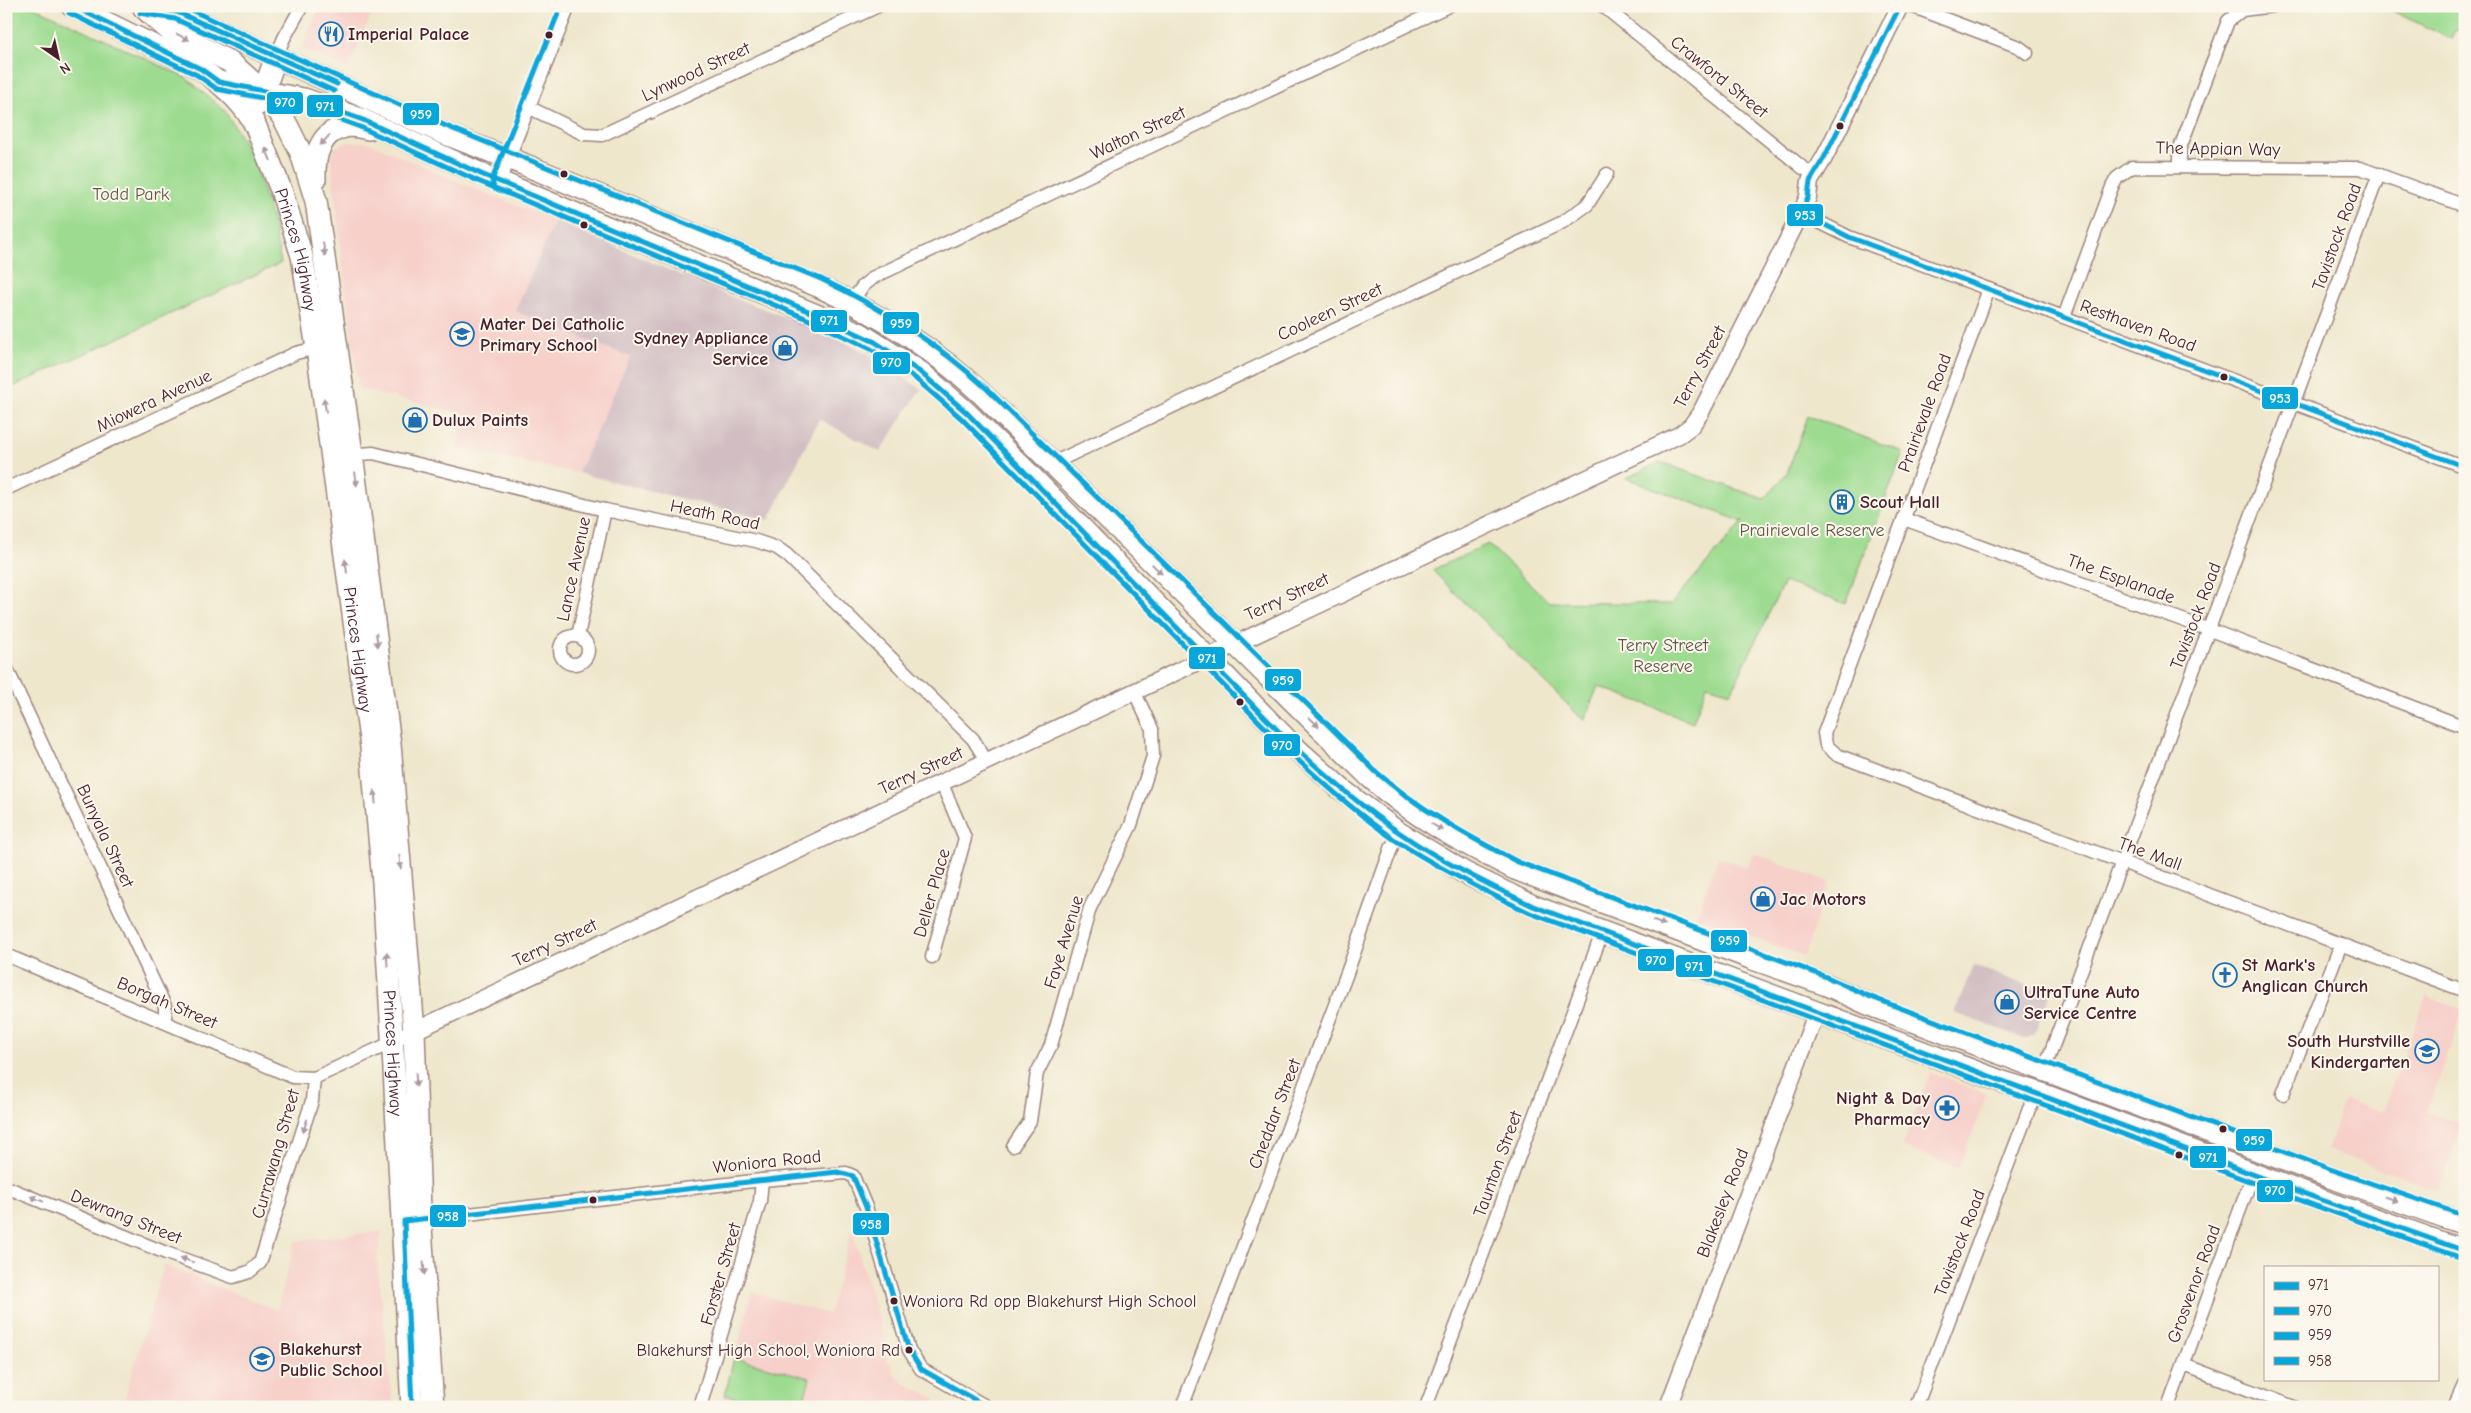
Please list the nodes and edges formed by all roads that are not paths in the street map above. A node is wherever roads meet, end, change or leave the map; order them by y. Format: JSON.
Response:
{"nodes":[{"id":1,"x":72,"y":6,"type":"edge"},
{"id":2,"x":302,"y":6,"type":"edge"},
{"id":3,"x":570,"y":6,"type":"edge"},
{"id":4,"x":878,"y":6,"type":"edge"},
{"id":5,"x":1448,"y":6,"type":"edge"},
{"id":6,"x":1603,"y":6,"type":"edge"},
{"id":7,"x":1900,"y":6,"type":"edge"},
{"id":8,"x":1911,"y":6,"type":"edge"},
{"id":9,"x":2273,"y":6,"type":"edge"},
{"id":10,"x":143,"y":7,"type":"edge"},
{"id":11,"x":2027,"y":53,"type":"dead end"},
{"id":12,"x":276,"y":58,"type":"junction"},
{"id":13,"x":219,"y":82,"type":"junction"},
{"id":14,"x":265,"y":93,"type":"junction"},
{"id":15,"x":528,"y":108,"type":"junction"},
{"id":16,"x":252,"y":119,"type":"junction"},
{"id":17,"x":386,"y":132,"type":"junction"},
{"id":18,"x":508,"y":158,"type":"junction"},
{"id":19,"x":2180,"y":167,"type":"junction"},
{"id":20,"x":1607,"y":174,"type":"dead end"},
{"id":21,"x":1814,"y":174,"type":"junction"},
{"id":22,"x":2379,"y":174,"type":"junction"},
{"id":23,"x":499,"y":182,"type":"junction"},
{"id":24,"x":316,"y":201,"type":"junction"},
{"id":25,"x":2465,"y":206,"type":"edge"},
{"id":26,"x":1801,"y":214,"type":"junction"},
{"id":27,"x":1989,"y":289,"type":"junction"},
{"id":28,"x":852,"y":301,"type":"junction"},
{"id":29,"x":2064,"y":317,"type":"junction"},
{"id":30,"x":317,"y":348,"type":"junction"},
{"id":31,"x":2294,"y":402,"type":"junction"},
{"id":32,"x":352,"y":454,"type":"junction"},
{"id":33,"x":332,"y":456,"type":"junction"},
{"id":34,"x":1053,"y":463,"type":"junction"},
{"id":35,"x":2465,"y":467,"type":"edge"},
{"id":36,"x":6,"y":489,"type":"edge"},
{"id":37,"x":605,"y":510,"type":"junction"},
{"id":38,"x":1904,"y":519,"type":"junction"},
{"id":39,"x":2210,"y":630,"type":"junction"},
{"id":40,"x":578,"y":636,"type":"dead end"},
{"id":41,"x":1234,"y":644,"type":"junction"},
{"id":42,"x":1207,"y":658,"type":"junction"},
{"id":43,"x":6,"y":667,"type":"edge"},
{"id":44,"x":1135,"y":692,"type":"junction"},
{"id":45,"x":2465,"y":727,"type":"edge"},
{"id":46,"x":1826,"y":746,"type":"joint"},
{"id":47,"x":987,"y":762,"type":"junction"},
{"id":48,"x":942,"y":784,"type":"junction"},
{"id":49,"x":1399,"y":833,"type":"junction"},
{"id":50,"x":2121,"y":862,"type":"junction"},
{"id":51,"x":1602,"y":933,"type":"junction"},
{"id":52,"x":2341,"y":944,"type":"junction"},
{"id":53,"x":6,"y":955,"type":"edge"},
{"id":54,"x":932,"y":957,"type":"dead end"},
{"id":55,"x":1753,"y":960,"type":"junction"},
{"id":56,"x":2465,"y":991,"type":"edge"},
{"id":57,"x":1868,"y":1004,"type":"junction"},
{"id":58,"x":1816,"y":1014,"type":"junction"},
{"id":59,"x":166,"y":1021,"type":"junction"},
{"id":60,"x":414,"y":1031,"type":"junction"},
{"id":61,"x":393,"y":1042,"type":"junction"},
{"id":62,"x":2044,"y":1070,"type":"junction"},
{"id":63,"x":314,"y":1078,"type":"junction"},
{"id":64,"x":2039,"y":1093,"type":"junction"},
{"id":65,"x":2283,"y":1094,"type":"dead end"},
{"id":66,"x":1013,"y":1146,"type":"dead end"},
{"id":67,"x":2253,"y":1174,"type":"junction"},
{"id":68,"x":762,"y":1180,"type":"junction"},
{"id":69,"x":6,"y":1187,"type":"edge"},
{"id":70,"x":412,"y":1221,"type":"junction"},
{"id":71,"x":2465,"y":1224,"type":"edge"},
{"id":72,"x":2465,"y":1251,"type":"edge"},
{"id":73,"x":233,"y":1277,"type":"joint"},
{"id":74,"x":2184,"y":1365,"type":"junction"},
{"id":75,"x":2465,"y":1383,"type":"edge"},
{"id":76,"x":412,"y":1407,"type":"edge"},
{"id":77,"x":433,"y":1407,"type":"edge"},
{"id":78,"x":700,"y":1407,"type":"edge"},
{"id":79,"x":987,"y":1407,"type":"edge"},
{"id":80,"x":1182,"y":1407,"type":"edge"},
{"id":81,"x":1426,"y":1407,"type":"edge"},
{"id":82,"x":1668,"y":1407,"type":"edge"},
{"id":83,"x":1916,"y":1407,"type":"edge"},
{"id":84,"x":2168,"y":1407,"type":"edge"},
{"id":85,"x":2294,"y":1407,"type":"edge"},
{"id":86,"x":2454,"y":1407,"type":"edge"}],
"edges":[{"from":1,"to":13,"type":"highway","name":"Princes Highway"},
{"from":2,"to":12,"type":"street"},
{"from":3,"to":15,"type":"street"},
{"from":4,"to":15,"type":"street","name":"Lynwood Street"},
{"from":5,"to":28,"type":"street","name":"Walton Street"},
{"from":6,"to":21,"type":"street","name":"Crawford Street"},
{"from":7,"to":21,"type":"street","name":"Terry Street"},
{"from":8,"to":11,"type":"street"},
{"from":9,"to":19,"type":"street"},
{"from":10,"to":12,"type":"highway"},
{"from":10,"to":14,"type":"highway","name":"Princes Highway","one_way":true},
{"from":12,"to":14,"type":"highway"},
{"from":12,"to":18,"type":"highway"},
{"from":13,"to":14,"type":"highway"},
{"from":13,"to":16,"type":"highway","name":"Princes Highway"},
{"from":14,"to":16,"type":"highway"},
{"from":14,"to":17,"type":"highway"},
{"from":14,"to":24,"type":"highway","name":"Princes Highway"},
{"from":15,"to":18,"type":"street"},
{"from":30,"to":16,"type":"highway","name":"Princes Highway","one_way":true},
{"from":17,"to":23,"type":"highway"},
{"from":17,"to":24,"type":"highway","one_way":true},
{"from":18,"to":23,"type":"street"},
{"from":18,"to":28,"type":"highway"},
{"from":19,"to":22,"type":"street","name":"The Appian Way"},
{"from":19,"to":29,"type":"street","name":"The Appian Way"},
{"from":20,"to":34,"type":"street","name":"Cooleen Street"},
{"from":21,"to":26,"type":"street","name":"Terry Street"},
{"from":22,"to":25,"type":"street","name":"The Appian Way"},
{"from":22,"to":31,"type":"street","name":"Tavistock Road"},
{"from":23,"to":42,"type":"highway"},
{"from":24,"to":32,"type":"highway","name":"Princes Highway","one_way":true},
{"from":26,"to":27,"type":"street","name":"Resthaven Road"},
{"from":26,"to":41,"type":"street","name":"Terry Street"},
{"from":27,"to":29,"type":"street","name":"Resthaven Road"},
{"from":27,"to":38,"type":"street","name":"Prairievale Road"},
{"from":28,"to":34,"type":"highway"},
{"from":29,"to":31,"type":"street","name":"Resthaven Road"},
{"from":33,"to":30,"type":"highway","name":"Princes Highway","one_way":true},
{"from":30,"to":36,"type":"street","name":"Miowera Avenue"},
{"from":31,"to":35,"type":"street","name":"Resthaven Road"},
{"from":31,"to":39,"type":"street","name":"Tavistock Road"},
{"from":32,"to":33,"type":"street","name":"Heath Road"},
{"from":32,"to":37,"type":"street","name":"Heath Road"},
{"from":32,"to":60,"type":"highway","name":"Princes Highway","one_way":true},
{"from":61,"to":33,"type":"highway","name":"Princes Highway","one_way":true},
{"from":34,"to":41,"type":"highway","one_way":true},
{"from":37,"to":40,"type":"street","name":"Lance Avenue"},
{"from":37,"to":47,"type":"street","name":"Heath Road"},
{"from":38,"to":39,"type":"street","name":"The Esplanade"},
{"from":38,"to":46,"type":"street","name":"Prairievale Road"},
{"from":39,"to":45,"type":"street","name":"The Esplanade"},
{"from":39,"to":50,"type":"street","name":"Tavistock Road"},
{"from":41,"to":42,"type":"street","name":"Terry Street"},
{"from":41,"to":55,"type":"highway","one_way":true},
{"from":42,"to":44,"type":"street","name":"Terry Street"},
{"from":42,"to":49,"type":"highway"},
{"from":43,"to":59,"type":"street","name":"Bunyala Street"},
{"from":44,"to":47,"type":"street","name":"Terry Street"},
{"from":44,"to":66,"type":"street","name":"Faye Avenue"},
{"from":46,"to":50,"type":"street","name":"The Mall"},
{"from":47,"to":48,"type":"street","name":"Terry Street"},
{"from":48,"to":54,"type":"street","name":"Deller Place"},
{"from":48,"to":60,"type":"street","name":"Terry Street"},
{"from":49,"to":51,"type":"highway"},
{"from":49,"to":80,"type":"street","name":"Cheddar Street"},
{"from":50,"to":52,"type":"street","name":"The Mall"},
{"from":50,"to":62,"type":"street","name":"Tavistock Road"},
{"from":51,"to":58,"type":"highway"},
{"from":51,"to":81,"type":"street","name":"Taunton Street"},
{"from":52,"to":56,"type":"street","name":"The Mall"},
{"from":52,"to":65,"type":"street"},
{"from":53,"to":59,"type":"street","name":"Borgah Street"},
{"from":55,"to":57,"type":"highway"},
{"from":55,"to":58,"type":"highway"},
{"from":57,"to":58,"type":"highway"},
{"from":57,"to":62,"type":"highway"},
{"from":58,"to":64,"type":"highway"},
{"from":58,"to":82,"type":"street","name":"Blakesley Road"},
{"from":59,"to":63,"type":"street","name":"Borgah Street"},
{"from":60,"to":61,"type":"street","name":"Terry Street"},
{"from":60,"to":70,"type":"highway","name":"Princes Highway","one_way":true},
{"from":61,"to":63,"type":"street","name":"Currawang Street"},
{"from":61,"to":70,"type":"highway","name":"Princes Highway"},
{"from":62,"to":71,"type":"highway","one_way":true},
{"from":63,"to":73,"type":"street","name":"Currawang Street","one_way":true},
{"from":64,"to":67,"type":"highway"},
{"from":64,"to":83,"type":"street","name":"Tavistock Road"},
{"from":67,"to":72,"type":"highway"},
{"from":67,"to":74,"type":"street","name":"Grosvenor Road"},
{"from":68,"to":70,"type":"street","name":"Woniora Road"},
{"from":68,"to":78,"type":"street","name":"Forster Street"},
{"from":68,"to":79,"type":"street","name":"Woniora Road"},
{"from":73,"to":69,"type":"street","name":"Dewrang Street","one_way":true},
{"from":70,"to":76,"type":"highway","name":"Princes Highway"},
{"from":70,"to":77,"type":"highway","name":"Princes Highway","one_way":true},
{"from":74,"to":84,"type":"street","name":"Grosvenor Road"},
{"from":74,"to":85,"type":"street"},
{"from":75,"to":86,"type":"street"}]}
